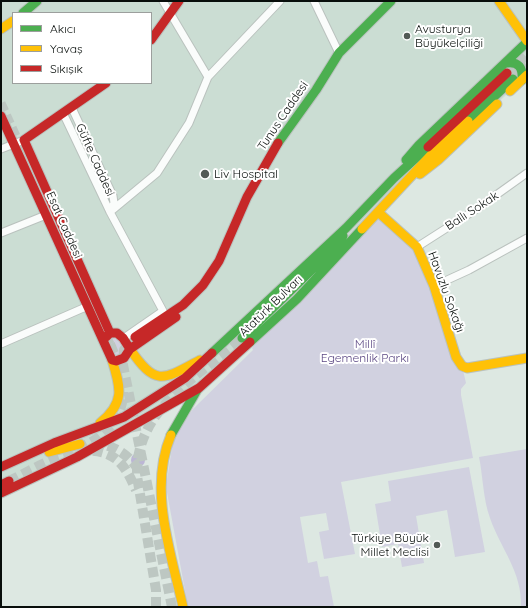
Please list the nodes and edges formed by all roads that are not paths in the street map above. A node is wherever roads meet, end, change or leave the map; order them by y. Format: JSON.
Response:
{"nodes":[{"id":1,"x":37,"y":1,"type":"edge"},
{"id":2,"x":163,"y":1,"type":"edge"},
{"id":3,"x":179,"y":1,"type":"edge"},
{"id":4,"x":280,"y":1,"type":"edge"},
{"id":5,"x":314,"y":1,"type":"edge"},
{"id":6,"x":391,"y":1,"type":"edge"},
{"id":7,"x":499,"y":1,"type":"edge"},
{"id":8,"x":24,"y":12,"type":"edge"},
{"id":9,"x":170,"y":14,"type":"junction"},
{"id":10,"x":12,"y":22,"type":"edge"},
{"id":11,"x":1,"y":29,"type":"edge"},
{"id":12,"x":152,"y":39,"type":"edge"},
{"id":13,"x":527,"y":42,"type":"edge"},
{"id":14,"x":339,"y":53,"type":"junction"},
{"id":15,"x":506,"y":63,"type":"junction"},
{"id":16,"x":517,"y":76,"type":"edge"},
{"id":17,"x":208,"y":77,"type":"junction"},
{"id":18,"x":105,"y":84,"type":"edge"},
{"id":19,"x":72,"y":108,"type":"junction"},
{"id":20,"x":63,"y":113,"type":"junction"},
{"id":21,"x":1,"y":116,"type":"edge"},
{"id":22,"x":24,"y":140,"type":"junction"},
{"id":23,"x":14,"y":145,"type":"junction"},
{"id":24,"x":1,"y":149,"type":"edge"},
{"id":25,"x":96,"y":159,"type":"junction"},
{"id":26,"x":87,"y":164,"type":"junction"},
{"id":27,"x":527,"y":173,"type":"edge"},
{"id":28,"x":394,"y":178,"type":"junction"},
{"id":29,"x":110,"y":212,"type":"junction"},
{"id":30,"x":378,"y":212,"type":"junction"},
{"id":31,"x":46,"y":215,"type":"junction"},
{"id":32,"x":346,"y":228,"type":"junction"},
{"id":33,"x":1,"y":233,"type":"edge"},
{"id":34,"x":527,"y":238,"type":"edge"},
{"id":35,"x":417,"y":247,"type":"junction"},
{"id":36,"x":219,"y":261,"type":"junction"},
{"id":37,"x":434,"y":286,"type":"junction"},
{"id":38,"x":88,"y":306,"type":"junction"},
{"id":39,"x":110,"y":333,"type":"junction"},
{"id":40,"x":135,"y":337,"type":"tunnel mouth"},
{"id":41,"x":124,"y":338,"type":"junction"},
{"id":42,"x":242,"y":338,"type":"tunnel mouth"},
{"id":43,"x":227,"y":339,"type":"junction"},
{"id":44,"x":1,"y":344,"type":"edge"},
{"id":45,"x":105,"y":345,"type":"junction"},
{"id":46,"x":130,"y":349,"type":"junction"},
{"id":47,"x":214,"y":352,"type":"junction"},
{"id":48,"x":240,"y":352,"type":"junction"},
{"id":49,"x":527,"y":358,"type":"edge"},
{"id":50,"x":112,"y":360,"type":"junction"},
{"id":51,"x":199,"y":388,"type":"junction"},
{"id":52,"x":90,"y":430,"type":"junction"},
{"id":53,"x":80,"y":444,"type":"tunnel mouth"},
{"id":54,"x":1,"y":467,"type":"edge"},
{"id":55,"x":1,"y":474,"type":"edge"},
{"id":56,"x":1,"y":493,"type":"edge"},
{"id":57,"x":183,"y":607,"type":"edge"}],
"edges":[{"from":1,"to":8,"type":"main road"},
{"from":2,"to":9,"type":"street"},
{"from":3,"to":9,"type":"main road"},
{"from":4,"to":17,"type":"street"},
{"from":5,"to":14,"type":"street"},
{"from":6,"to":14,"type":"main road","name":"Tunus Caddesi"},
{"from":7,"to":13,"type":"main road"},
{"from":9,"to":12,"type":"main road"},
{"from":9,"to":17,"type":"street"},
{"from":10,"to":11,"type":"main road"},
{"from":13,"to":15,"type":"main road"},
{"from":14,"to":36,"type":"main road","name":"Tunus Caddesi"},
{"from":15,"to":16,"type":"main road"},
{"from":15,"to":28,"type":"main road"},
{"from":16,"to":28,"type":"main road","name":"Atatürk Bulvarı"},
{"from":16,"to":30,"type":"main road","name":"Atatürk Bulvarı"},
{"from":17,"to":29,"type":"street"},
{"from":18,"to":19,"type":"main road"},
{"from":19,"to":20,"type":"main road"},
{"from":19,"to":25,"type":"street","name":"Güfte Caddesi"},
{"from":20,"to":22,"type":"main road"},
{"from":20,"to":26,"type":"street","name":"Güfte Caddesi"},
{"from":21,"to":23,"type":"main road","name":"Esat Caddesi"},
{"from":22,"to":23,"type":"street"},
{"from":22,"to":39,"type":"main road","name":"Esat Caddesi"},
{"from":23,"to":24,"type":"street"},
{"from":23,"to":31,"type":"main road","name":"Esat Caddesi"},
{"from":25,"to":26,"type":"street"},
{"from":25,"to":29,"type":"street","name":"Güfte Caddesi"},
{"from":26,"to":29,"type":"street","name":"Güfte Caddesi"},
{"from":27,"to":35,"type":"street","name":"Ballı Sokak"},
{"from":28,"to":32,"type":"main road","name":"Atatürk Bulvarı"},
{"from":29,"to":41,"type":"street","name":"Güfte Caddesi"},
{"from":30,"to":35,"type":"main road","name":"Havuzlu Sokağı"},
{"from":30,"to":48,"type":"main road","name":"Atatürk Bulvarı"},
{"from":31,"to":33,"type":"street"},
{"from":31,"to":38,"type":"main road","name":"Esat Caddesi"},
{"from":32,"to":42,"type":"main road"},
{"from":32,"to":43,"type":"main road","name":"Atatürk Bulvarı"},
{"from":34,"to":37,"type":"street"},
{"from":35,"to":37,"type":"main road","name":"Havuzlu Sokağı"},
{"from":36,"to":40,"type":"main road","name":"Tunus Caddesi"},
{"from":36,"to":46,"type":"main road","name":"Tunus Caddesi"},
{"from":37,"to":49,"type":"main road","name":"Havuzlu Sokağı"},
{"from":38,"to":44,"type":"street"},
{"from":38,"to":45,"type":"main road","name":"Esat Caddesi"},
{"from":39,"to":41,"type":"main road"},
{"from":39,"to":45,"type":"main road"},
{"from":41,"to":46,"type":"main road"},
{"from":43,"to":47,"type":"main road","name":"Atatürk Bulvarı"},
{"from":43,"to":48,"type":"main road"},
{"from":45,"to":50,"type":"main road","name":"Esat Caddesi"},
{"from":46,"to":47,"type":"main road"},
{"from":46,"to":50,"type":"main road"},
{"from":47,"to":52,"type":"main road","name":"Atatürk Bulvarı"},
{"from":48,"to":51,"type":"main road","name":"Atatürk Bulvarı"},
{"from":50,"to":52,"type":"main road","name":"Esat Caddesi"},
{"from":51,"to":56,"type":"main road","name":"Atatürk Bulvarı"},
{"from":51,"to":57,"type":"main road"},
{"from":52,"to":54,"type":"main road","name":"Atatürk Bulvarı"},
{"from":53,"to":55,"type":"main road"}]}
